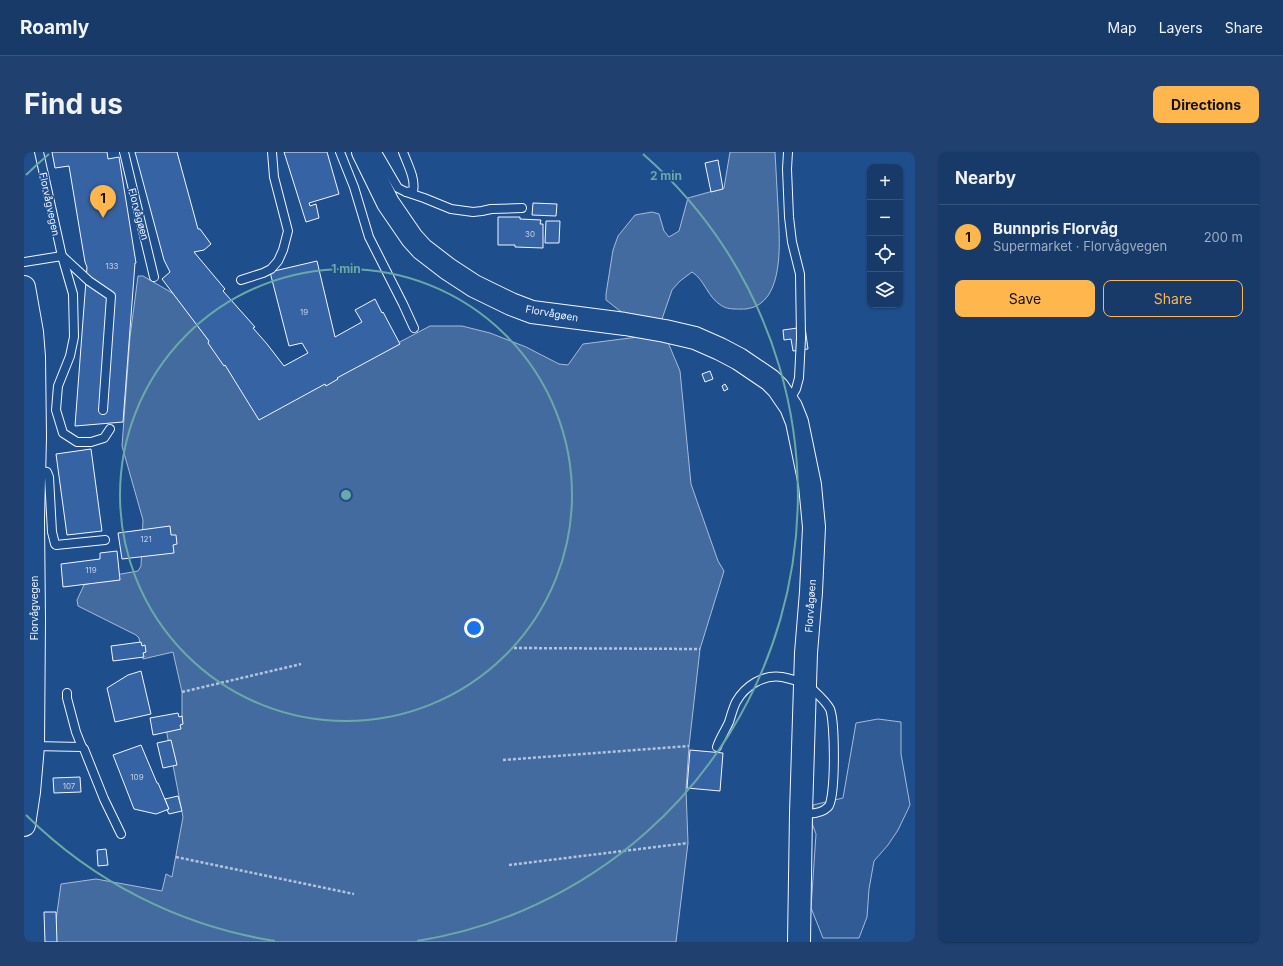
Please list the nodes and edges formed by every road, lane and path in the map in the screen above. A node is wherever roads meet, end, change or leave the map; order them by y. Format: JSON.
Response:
{"nodes":[{"id":1,"x":39,"y":152,"type":"edge"},
{"id":2,"x":124,"y":152,"type":"edge"},
{"id":3,"x":272,"y":152,"type":"edge"},
{"id":4,"x":340,"y":152,"type":"edge"},
{"id":5,"x":363,"y":152,"type":"edge"},
{"id":6,"x":377,"y":152,"type":"edge"},
{"id":7,"x":403,"y":152,"type":"edge"},
{"id":8,"x":788,"y":152,"type":"edge"},
{"id":9,"x":406,"y":192,"type":"junction"},
{"id":10,"x":522,"y":208,"type":"dead end"},
{"id":11,"x":62,"y":256,"type":"junction"},
{"id":12,"x":24,"y":262,"type":"edge"},
{"id":13,"x":154,"y":277,"type":"dead end"},
{"id":14,"x":241,"y":280,"type":"dead end"},
{"id":15,"x":24,"y":287,"type":"edge"},
{"id":16,"x":414,"y":328,"type":"dead end"},
{"id":17,"x":788,"y":402,"type":"junction"},
{"id":18,"x":103,"y":410,"type":"dead end"},
{"id":19,"x":110,"y":429,"type":"dead end"},
{"id":20,"x":34,"y":470,"type":"junction"},
{"id":21,"x":105,"y":540,"type":"dead end"},
{"id":22,"x":514,"y":648,"type":"dead end"},
{"id":23,"x":700,"y":649,"type":"dead end"},
{"id":24,"x":301,"y":664,"type":"dead end"},
{"id":25,"x":800,"y":682,"type":"dead end"},
{"id":26,"x":809,"y":686,"type":"dead end"},
{"id":27,"x":67,"y":692,"type":"dead end"},
{"id":28,"x":182,"y":692,"type":"dead end"},
{"id":29,"x":33,"y":746,"type":"junction"},
{"id":30,"x":689,"y":746,"type":"dead end"},
{"id":31,"x":82,"y":747,"type":"junction"},
{"id":32,"x":717,"y":747,"type":"dead end"},
{"id":33,"x":503,"y":760,"type":"dead end"},
{"id":34,"x":801,"y":813,"type":"junction"},
{"id":35,"x":24,"y":825,"type":"edge"},
{"id":36,"x":121,"y":834,"type":"dead end"},
{"id":37,"x":688,"y":843,"type":"dead end"},
{"id":38,"x":176,"y":857,"type":"dead end"},
{"id":39,"x":509,"y":865,"type":"dead end"},
{"id":40,"x":354,"y":894,"type":"dead end"},
{"id":41,"x":799,"y":942,"type":"edge"}],
"edges":[{"from":1,"to":11,"type":"lane","name":"Florvågvegen"},
{"from":2,"to":13,"type":"lane","name":"Florvågøen"},
{"from":3,"to":14,"type":"lane"},
{"from":4,"to":16,"type":"lane"},
{"from":5,"to":17,"type":"main road","name":"Florvågøen"},
{"from":6,"to":9,"type":"lane"},
{"from":7,"to":9,"type":"lane"},
{"from":8,"to":17,"type":"lane"},
{"from":9,"to":10,"type":"lane"},
{"from":11,"to":12,"type":"lane"},
{"from":11,"to":18,"type":"lane"},
{"from":11,"to":19,"type":"lane","name":"Florvågvegen"},
{"from":15,"to":20,"type":"main road","name":"Florvågvegen"},
{"from":17,"to":34,"type":"main road","name":"Florvågøen"},
{"from":20,"to":21,"type":"lane"},
{"from":20,"to":29,"type":"main road","name":"Florvågvegen"},
{"from":22,"to":23,"type":"path"},
{"from":24,"to":28,"type":"path"},
{"from":25,"to":32,"type":"lane"},
{"from":26,"to":34,"type":"lane"},
{"from":27,"to":31,"type":"lane"},
{"from":29,"to":31,"type":"lane"},
{"from":29,"to":35,"type":"main road","name":"Florvågvegen"},
{"from":30,"to":33,"type":"path"},
{"from":31,"to":36,"type":"lane"},
{"from":34,"to":41,"type":"main road","name":"Florvågøen"},
{"from":37,"to":39,"type":"path"},
{"from":38,"to":40,"type":"path"}]}
